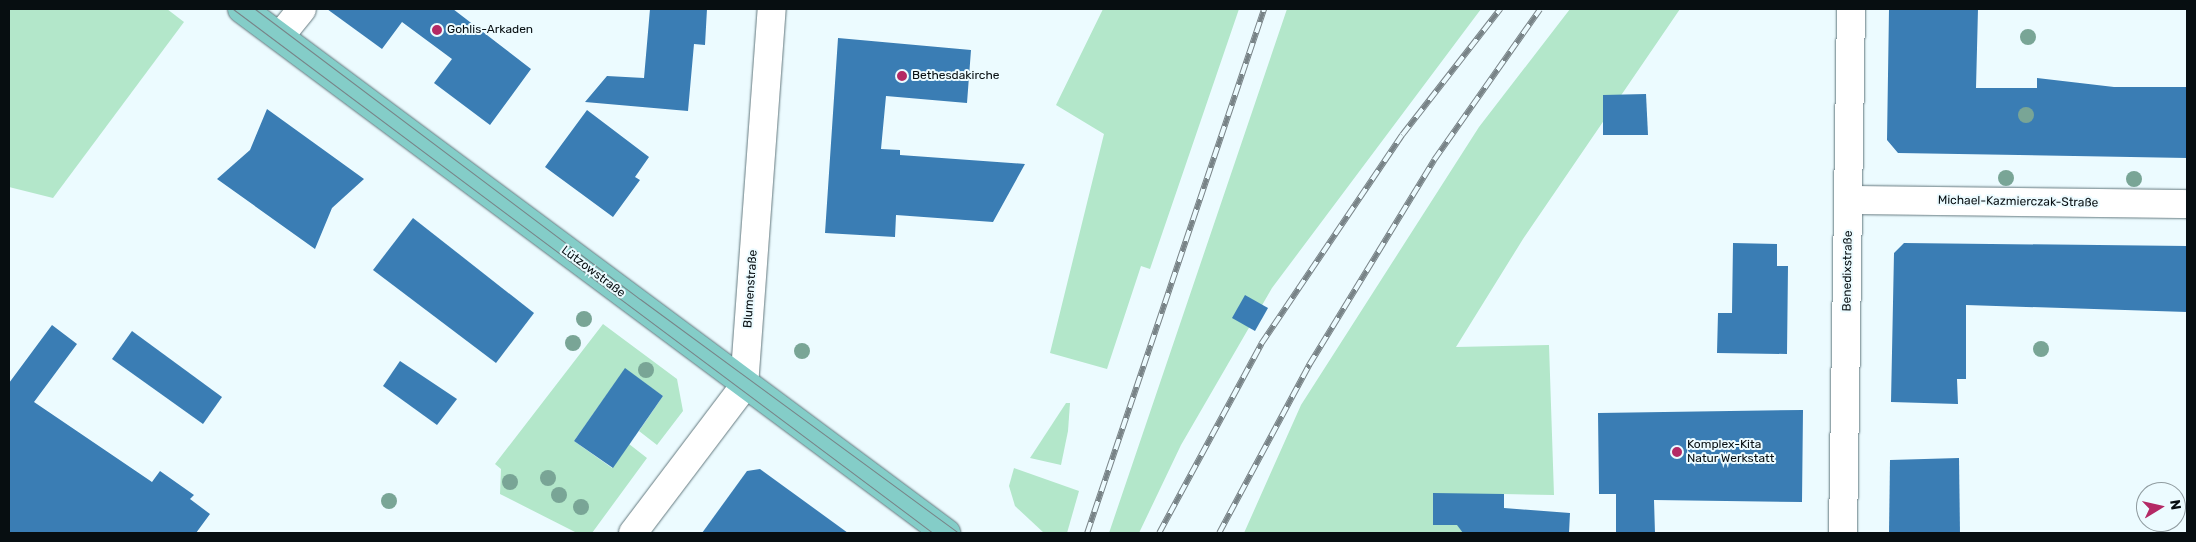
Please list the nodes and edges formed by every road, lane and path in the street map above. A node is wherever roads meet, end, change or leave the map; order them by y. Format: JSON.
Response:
{"nodes":[{"id":1,"x":242,"y":9,"type":"edge"},
{"id":2,"x":302,"y":9,"type":"edge"},
{"id":3,"x":772,"y":9,"type":"edge"},
{"id":4,"x":1851,"y":9,"type":"edge"},
{"id":5,"x":281,"y":35,"type":"junction"},
{"id":6,"x":1849,"y":200,"type":"junction"},
{"id":7,"x":2187,"y":204,"type":"edge"},
{"id":8,"x":744,"y":386,"type":"junction"},
{"id":9,"x":633,"y":533,"type":"edge"},
{"id":10,"x":946,"y":533,"type":"edge"},
{"id":11,"x":1844,"y":533,"type":"edge"}],
"edges":[{"from":1,"to":5,"type":"main road","name":"Lützowstraße"},
{"from":2,"to":5,"type":"street"},
{"from":3,"to":8,"type":"street","name":"Blumenstraße"},
{"from":4,"to":6,"type":"street","name":"Benedixstraße"},
{"from":5,"to":8,"type":"main road","name":"Lützowstraße"},
{"from":6,"to":7,"type":"street","name":"Michael-Kazmierczak-Straße"},
{"from":6,"to":11,"type":"street","name":"Benedixstraße"},
{"from":8,"to":9,"type":"street"},
{"from":8,"to":10,"type":"main road","name":"Lützowstraße"}]}
